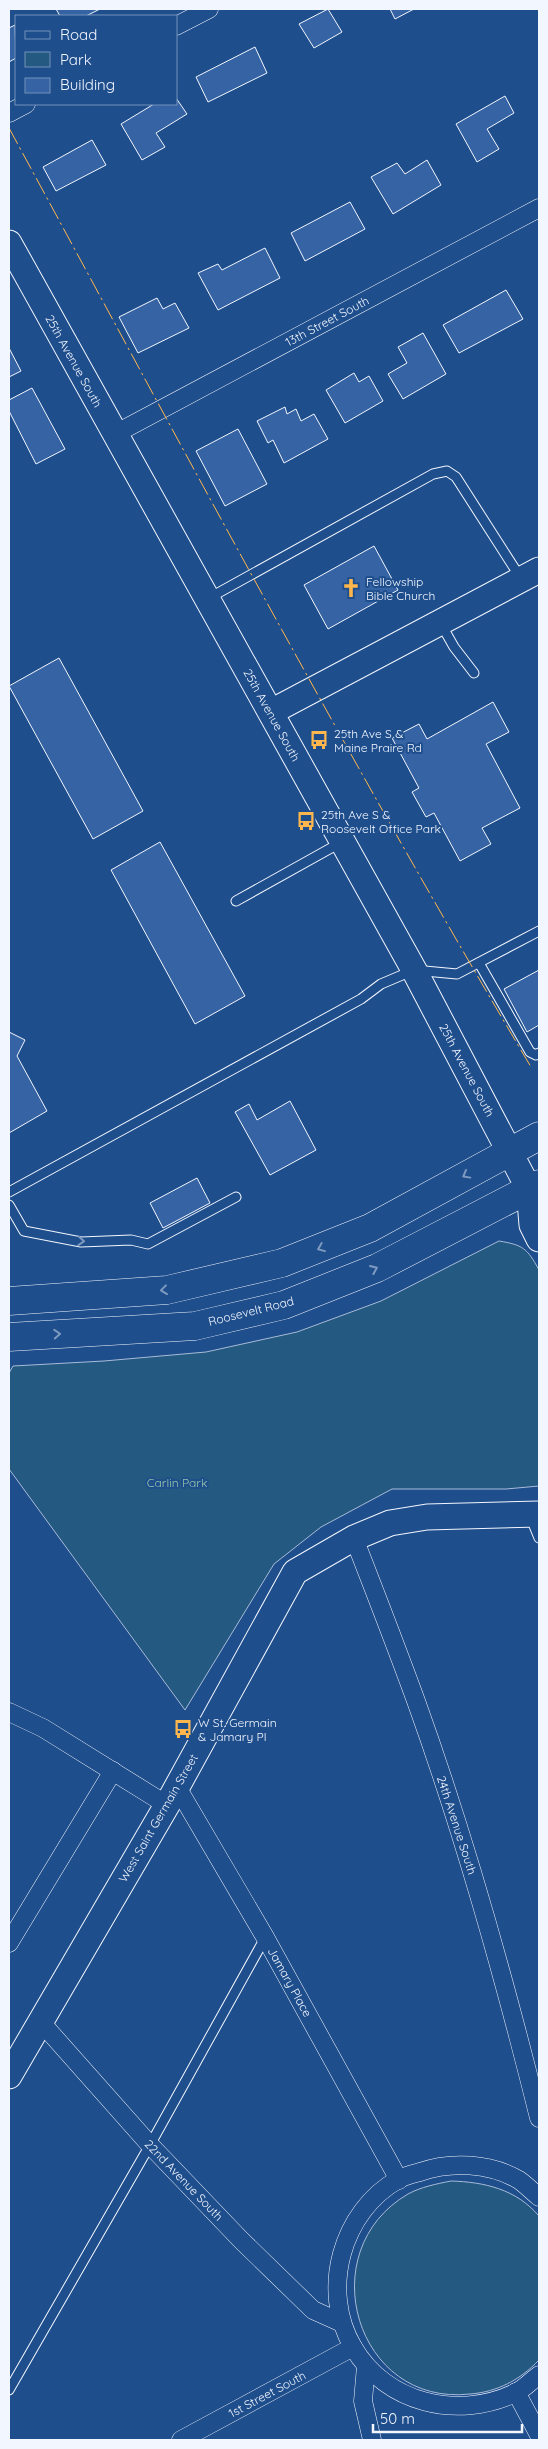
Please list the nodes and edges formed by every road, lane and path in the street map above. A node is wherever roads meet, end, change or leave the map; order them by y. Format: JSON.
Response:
{"nodes":[{"id":1,"x":209,"y":9,"type":"edge"},
{"id":2,"x":178,"y":25,"type":"edge"},
{"id":3,"x":24,"y":105,"type":"edge"},
{"id":4,"x":9,"y":113,"type":"edge"},
{"id":5,"x":539,"y":208,"type":"edge"},
{"id":6,"x":9,"y":244,"type":"edge"},
{"id":7,"x":115,"y":434,"type":"junction"},
{"id":8,"x":533,"y":573,"type":"edge"},
{"id":9,"x":207,"y":599,"type":"junction"},
{"id":10,"x":440,"y":623,"type":"junction"},
{"id":11,"x":474,"y":673,"type":"dead end"},
{"id":12,"x":271,"y":712,"type":"junction"},
{"id":13,"x":342,"y":841,"type":"junction"},
{"id":14,"x":236,"y":901,"type":"dead end"},
{"id":15,"x":539,"y":931,"type":"edge"},
{"id":16,"x":480,"y":963,"type":"junction"},
{"id":17,"x":414,"y":970,"type":"junction"},
{"id":18,"x":539,"y":1053,"type":"edge"},
{"id":19,"x":539,"y":1136,"type":"edge"},
{"id":20,"x":509,"y":1152,"type":"junction"},
{"id":21,"x":536,"y":1190,"type":"edge"},
{"id":22,"x":9,"y":1192,"type":"edge"},
{"id":23,"x":236,"y":1197,"type":"dead end"},
{"id":24,"x":9,"y":1205,"type":"edge"},
{"id":25,"x":539,"y":1238,"type":"edge"},
{"id":26,"x":9,"y":1301,"type":"edge"},
{"id":27,"x":9,"y":1337,"type":"edge"},
{"id":28,"x":534,"y":1514,"type":"edge"},
{"id":29,"x":354,"y":1538,"type":"junction"},
{"id":30,"x":539,"y":1538,"type":"edge"},
{"id":31,"x":9,"y":1712,"type":"edge"},
{"id":32,"x":113,"y":1771,"type":"junction"},
{"id":33,"x":172,"y":1796,"type":"junction"},
{"id":34,"x":265,"y":1938,"type":"junction"},
{"id":35,"x":9,"y":1943,"type":"edge"},
{"id":36,"x":40,"y":2021,"type":"junction"},
{"id":37,"x":534,"y":2072,"type":"edge"},
{"id":38,"x":9,"y":2076,"type":"edge"},
{"id":39,"x":539,"y":2118,"type":"edge"},
{"id":40,"x":150,"y":2145,"type":"junction"},
{"id":41,"x":398,"y":2180,"type":"junction"},
{"id":42,"x":539,"y":2197,"type":"edge"},
{"id":43,"x":342,"y":2323,"type":"junction"},
{"id":44,"x":352,"y":2347,"type":"junction"},
{"id":45,"x":366,"y":2366,"type":"junction"},
{"id":46,"x":539,"y":2375,"type":"edge"},
{"id":47,"x":9,"y":2390,"type":"edge"},
{"id":48,"x":516,"y":2392,"type":"junction"},
{"id":49,"x":539,"y":2435,"type":"edge"},
{"id":50,"x":181,"y":2440,"type":"edge"},
{"id":51,"x":372,"y":2440,"type":"edge"}],
"edges":[{"from":1,"to":2,"type":"street"},
{"from":3,"to":4,"type":"street"},
{"from":5,"to":7,"type":"street","name":"13th Street South"},
{"from":6,"to":7,"type":"street","name":"25th Avenue South"},
{"from":7,"to":9,"type":"street","name":"25th Avenue South"},
{"from":8,"to":9,"type":"lane"},
{"from":8,"to":10,"type":"street"},
{"from":9,"to":12,"type":"street","name":"25th Avenue South"},
{"from":10,"to":11,"type":"lane"},
{"from":10,"to":12,"type":"street"},
{"from":12,"to":13,"type":"street","name":"25th Avenue South"},
{"from":13,"to":14,"type":"lane"},
{"from":13,"to":17,"type":"street","name":"25th Avenue South"},
{"from":15,"to":16,"type":"lane"},
{"from":16,"to":17,"type":"lane"},
{"from":16,"to":18,"type":"lane"},
{"from":17,"to":20,"type":"street","name":"25th Avenue South"},
{"from":17,"to":22,"type":"lane"},
{"from":19,"to":20,"type":"main road"},
{"from":20,"to":21,"type":"street","name":"25th Avenue South"},
{"from":20,"to":26,"type":"main road","one_way":true},
{"from":21,"to":25,"type":"street","name":"25th Avenue South"},
{"from":27,"to":21,"type":"main road","name":"Roosevelt Road","one_way":true},
{"from":24,"to":23,"type":"lane","one_way":true},
{"from":28,"to":29,"type":"street","name":"West Saint Germain Street"},
{"from":28,"to":30,"type":"lane"},
{"from":29,"to":33,"type":"street","name":"West Saint Germain Street"},
{"from":29,"to":37,"type":"street","name":"24th Avenue South"},
{"from":31,"to":32,"type":"street","name":"Jamary Place"},
{"from":32,"to":33,"type":"street","name":"Jamary Place"},
{"from":32,"to":35,"type":"street"},
{"from":33,"to":34,"type":"street","name":"Jamary Place"},
{"from":33,"to":36,"type":"street","name":"West Saint Germain Street"},
{"from":34,"to":40,"type":"lane"},
{"from":34,"to":41,"type":"street","name":"Jamary Place"},
{"from":36,"to":38,"type":"street","name":"West Saint Germain Street"},
{"from":36,"to":40,"type":"street","name":"22nd Avenue South"},
{"from":37,"to":39,"type":"street","name":"24th Avenue South"},
{"from":40,"to":43,"type":"street","name":"22nd Avenue South"},
{"from":40,"to":47,"type":"lane"},
{"from":41,"to":42,"type":"street"},
{"from":41,"to":43,"type":"street"},
{"from":43,"to":44,"type":"street"},
{"from":44,"to":45,"type":"street"},
{"from":44,"to":50,"type":"street","name":"1st Street South"},
{"from":45,"to":48,"type":"street"},
{"from":45,"to":51,"type":"street"},
{"from":46,"to":48,"type":"street"},
{"from":48,"to":49,"type":"street"}]}
